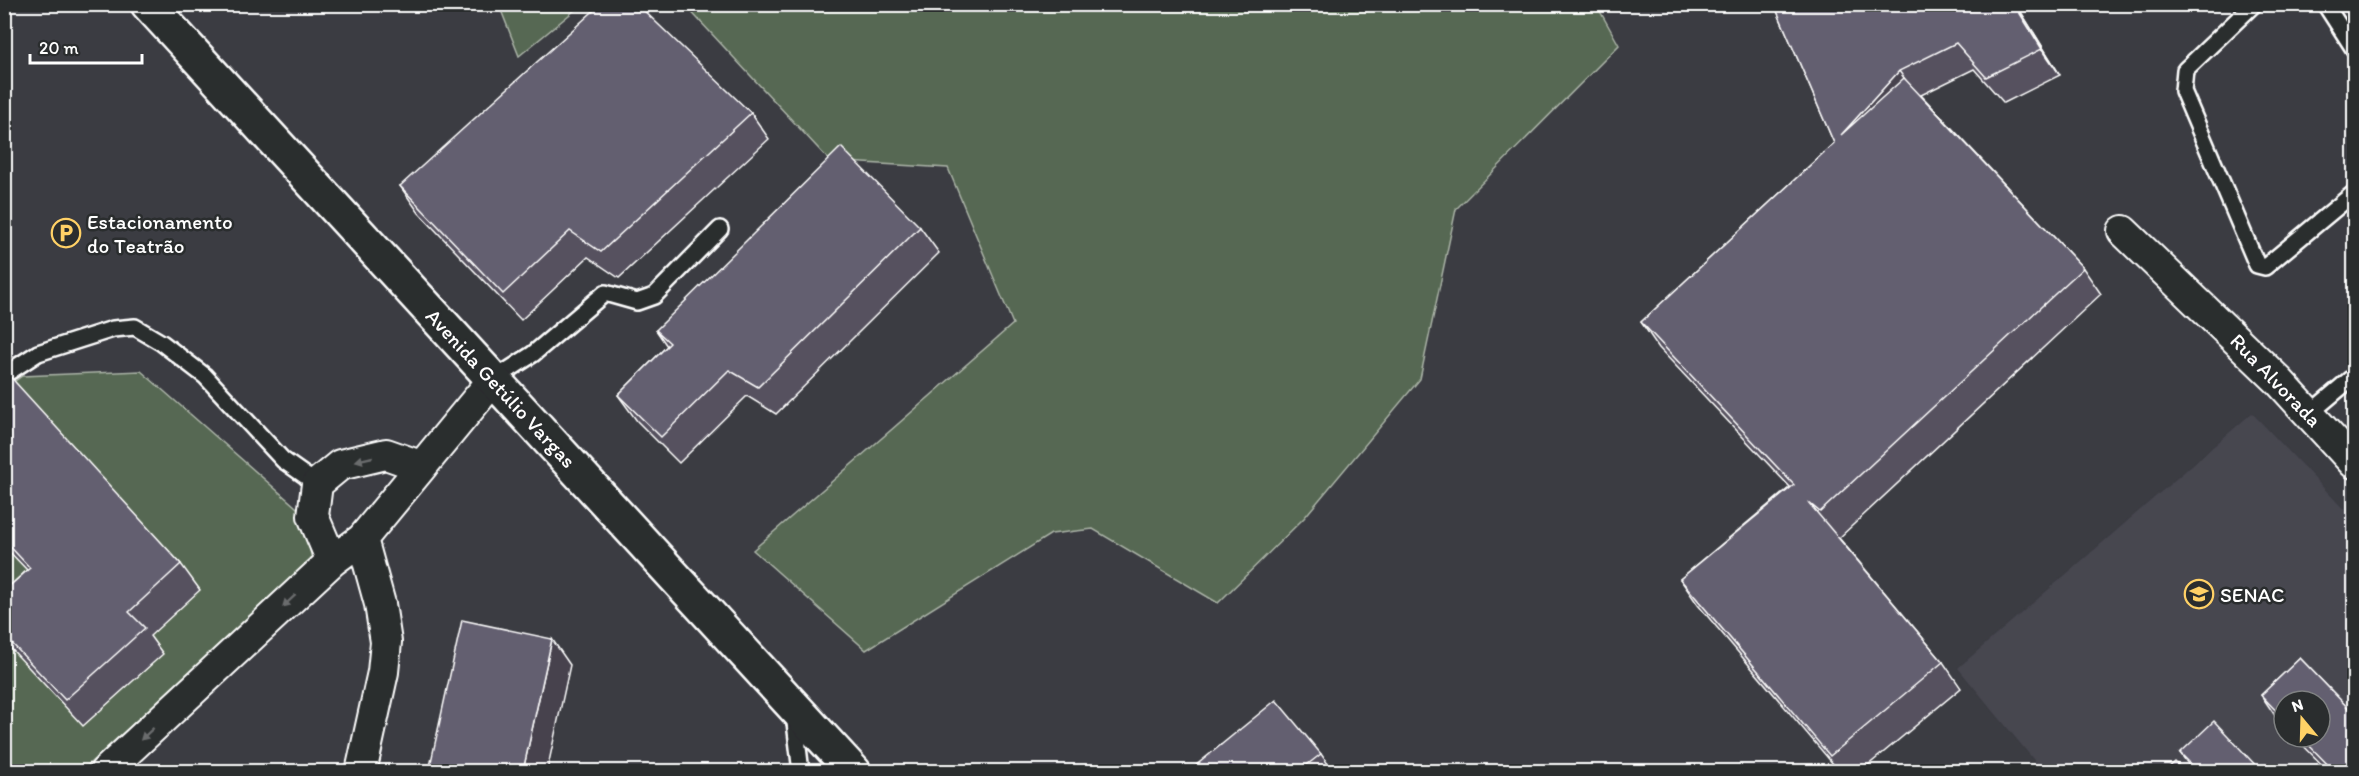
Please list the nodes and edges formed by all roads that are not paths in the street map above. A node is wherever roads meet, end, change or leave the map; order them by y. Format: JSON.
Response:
{"nodes":[{"id":1,"x":148,"y":4,"type":"edge"},
{"id":2,"x":2254,"y":4,"type":"edge"},
{"id":3,"x":2325,"y":4,"type":"edge"},
{"id":4,"x":2355,"y":49,"type":"edge"},
{"id":5,"x":2355,"y":193,"type":"edge"},
{"id":6,"x":720,"y":229,"type":"dead end"},
{"id":7,"x":2123,"y":231,"type":"dead end"},
{"id":8,"x":4,"y":375,"type":"edge"},
{"id":9,"x":2355,"y":376,"type":"edge"},
{"id":10,"x":493,"y":380,"type":"junction"},
{"id":11,"x":2309,"y":414,"type":"junction"},
{"id":12,"x":2351,"y":452,"type":"edge"},
{"id":13,"x":420,"y":466,"type":"junction"},
{"id":14,"x":317,"y":484,"type":"junction"},
{"id":15,"x":362,"y":539,"type":"junction"},
{"id":16,"x":332,"y":561,"type":"junction"},
{"id":17,"x":793,"y":705,"type":"junction"},
{"id":18,"x":117,"y":766,"type":"edge"},
{"id":19,"x":361,"y":771,"type":"edge"},
{"id":20,"x":801,"y":771,"type":"edge"},
{"id":21,"x":854,"y":771,"type":"edge"}],
"edges":[{"from":1,"to":10,"type":"street","name":"Avenida Getúlio Vargas"},
{"from":2,"to":5,"type":"lane"},
{"from":3,"to":4,"type":"lane"},
{"from":6,"to":10,"type":"lane"},
{"from":7,"to":11,"type":"street","name":"Rua Alvorada"},
{"from":8,"to":14,"type":"lane"},
{"from":9,"to":11,"type":"lane"},
{"from":10,"to":13,"type":"street"},
{"from":10,"to":17,"type":"street","name":"Avenida Getúlio Vargas"},
{"from":11,"to":12,"type":"street","name":"Rua Alvorada"},
{"from":13,"to":14,"type":"street","one_way":true},
{"from":13,"to":15,"type":"street"},
{"from":14,"to":16,"type":"street"},
{"from":15,"to":16,"type":"street"},
{"from":15,"to":19,"type":"street"},
{"from":16,"to":18,"type":"street","one_way":true},
{"from":17,"to":20,"type":"lane"},
{"from":17,"to":21,"type":"street","name":"Avenida Getúlio Vargas"}]}
